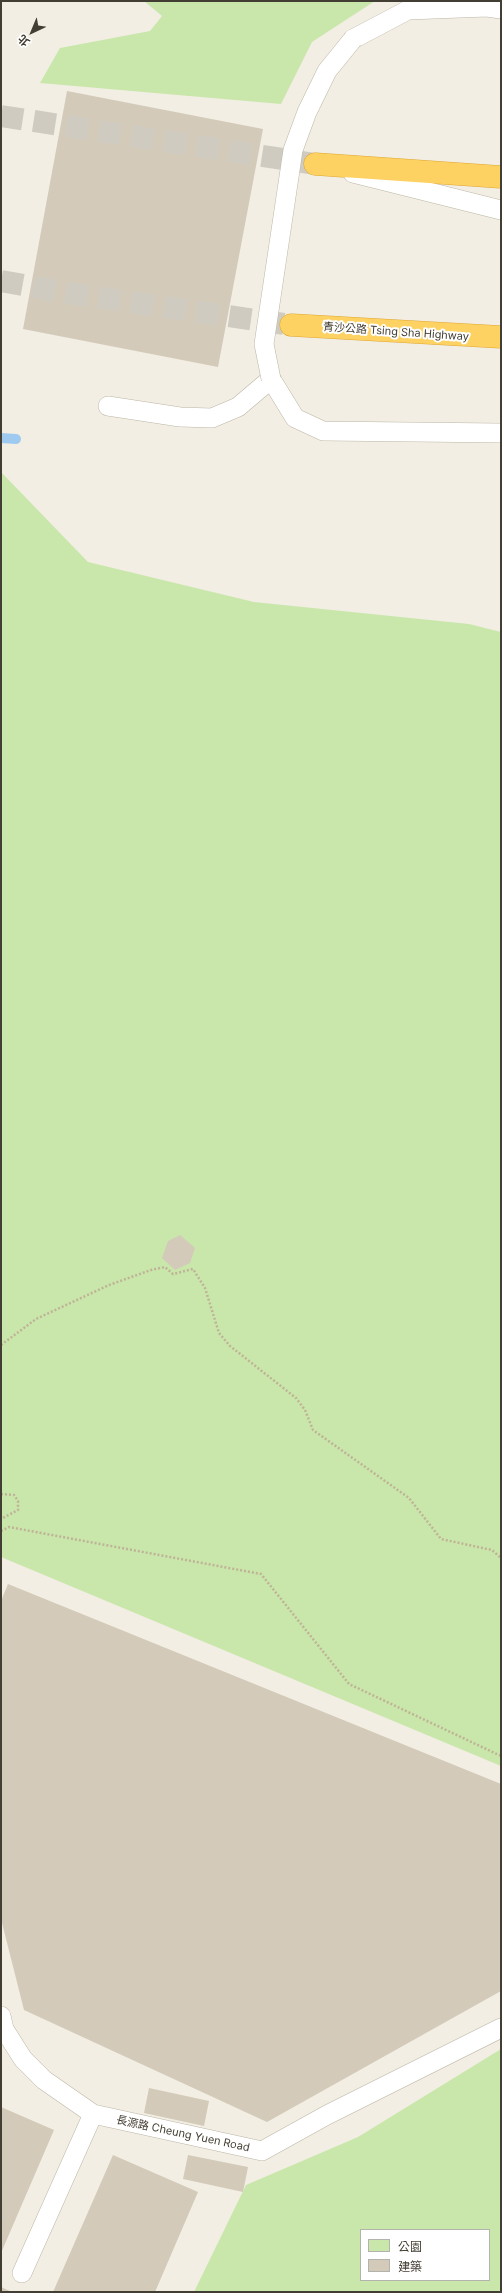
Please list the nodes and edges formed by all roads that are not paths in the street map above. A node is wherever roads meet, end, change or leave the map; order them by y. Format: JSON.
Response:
{"nodes":[{"id":1,"x":501,"y":9,"type":"edge"},
{"id":2,"x":315,"y":164,"type":"joint"},
{"id":3,"x":501,"y":177,"type":"edge"},
{"id":4,"x":501,"y":210,"type":"edge"},
{"id":5,"x":291,"y":325,"type":"tunnel mouth"},
{"id":6,"x":499,"y":336,"type":"edge"},
{"id":7,"x":271,"y":379,"type":"junction"},
{"id":8,"x":108,"y":406,"type":"dead end"},
{"id":9,"x":501,"y":433,"type":"edge"},
{"id":10,"x":1,"y":2016,"type":"edge"},
{"id":11,"x":501,"y":2028,"type":"edge"},
{"id":12,"x":93,"y":2114,"type":"junction"},
{"id":13,"x":22,"y":2273,"type":"dead end"}],
"edges":[{"from":1,"to":7,"type":"lane","bridge":true},
{"from":2,"to":3,"type":"highway"},
{"from":2,"to":4,"type":"lane"},
{"from":5,"to":6,"type":"highway","name":"青沙公路 Tsing Sha Highway"},
{"from":7,"to":8,"type":"lane"},
{"from":7,"to":9,"type":"lane"},
{"from":10,"to":12,"type":"lane","name":"長源路 Cheung Yuen Road"},
{"from":11,"to":12,"type":"lane","name":"長源路 Cheung Yuen Road"},
{"from":12,"to":13,"type":"lane"}]}
